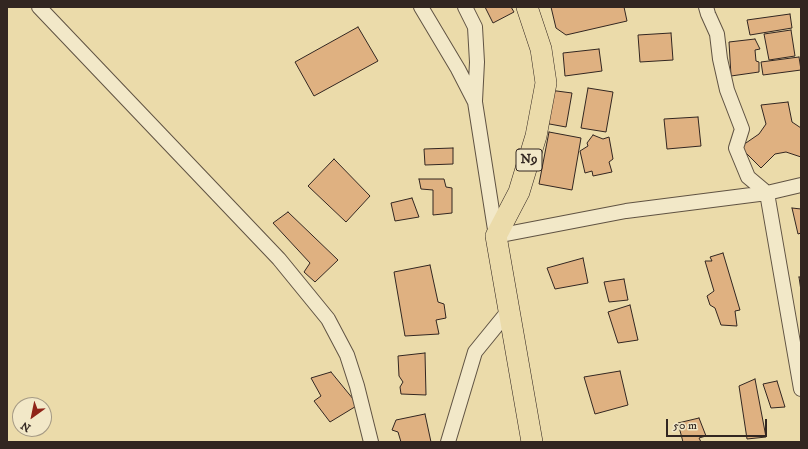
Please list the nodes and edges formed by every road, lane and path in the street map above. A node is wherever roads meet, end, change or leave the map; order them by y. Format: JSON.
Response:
{"nodes":[{"id":1,"x":39,"y":7,"type":"edge"},
{"id":2,"x":421,"y":7,"type":"edge"},
{"id":3,"x":465,"y":7,"type":"edge"},
{"id":4,"x":527,"y":7,"type":"edge"},
{"id":5,"x":706,"y":7,"type":"edge"},
{"id":6,"x":475,"y":102,"type":"junction"},
{"id":7,"x":801,"y":185,"type":"edge"},
{"id":8,"x":767,"y":193,"type":"junction"},
{"id":9,"x":496,"y":236,"type":"junction"},
{"id":10,"x":510,"y":309,"type":"junction"},
{"id":11,"x":801,"y":389,"type":"edge"},
{"id":12,"x":371,"y":442,"type":"edge"},
{"id":13,"x":448,"y":442,"type":"edge"},
{"id":14,"x":532,"y":442,"type":"edge"}],
"edges":[{"from":1,"to":12,"type":"street"},
{"from":2,"to":6,"type":"street"},
{"from":3,"to":6,"type":"street"},
{"from":4,"to":9,"type":"highway","number":"N9"},
{"from":5,"to":8,"type":"street"},
{"from":6,"to":9,"type":"street"},
{"from":7,"to":8,"type":"street"},
{"from":8,"to":9,"type":"street"},
{"from":8,"to":11,"type":"street"},
{"from":9,"to":10,"type":"highway"},
{"from":10,"to":13,"type":"street"},
{"from":10,"to":14,"type":"highway"}]}
